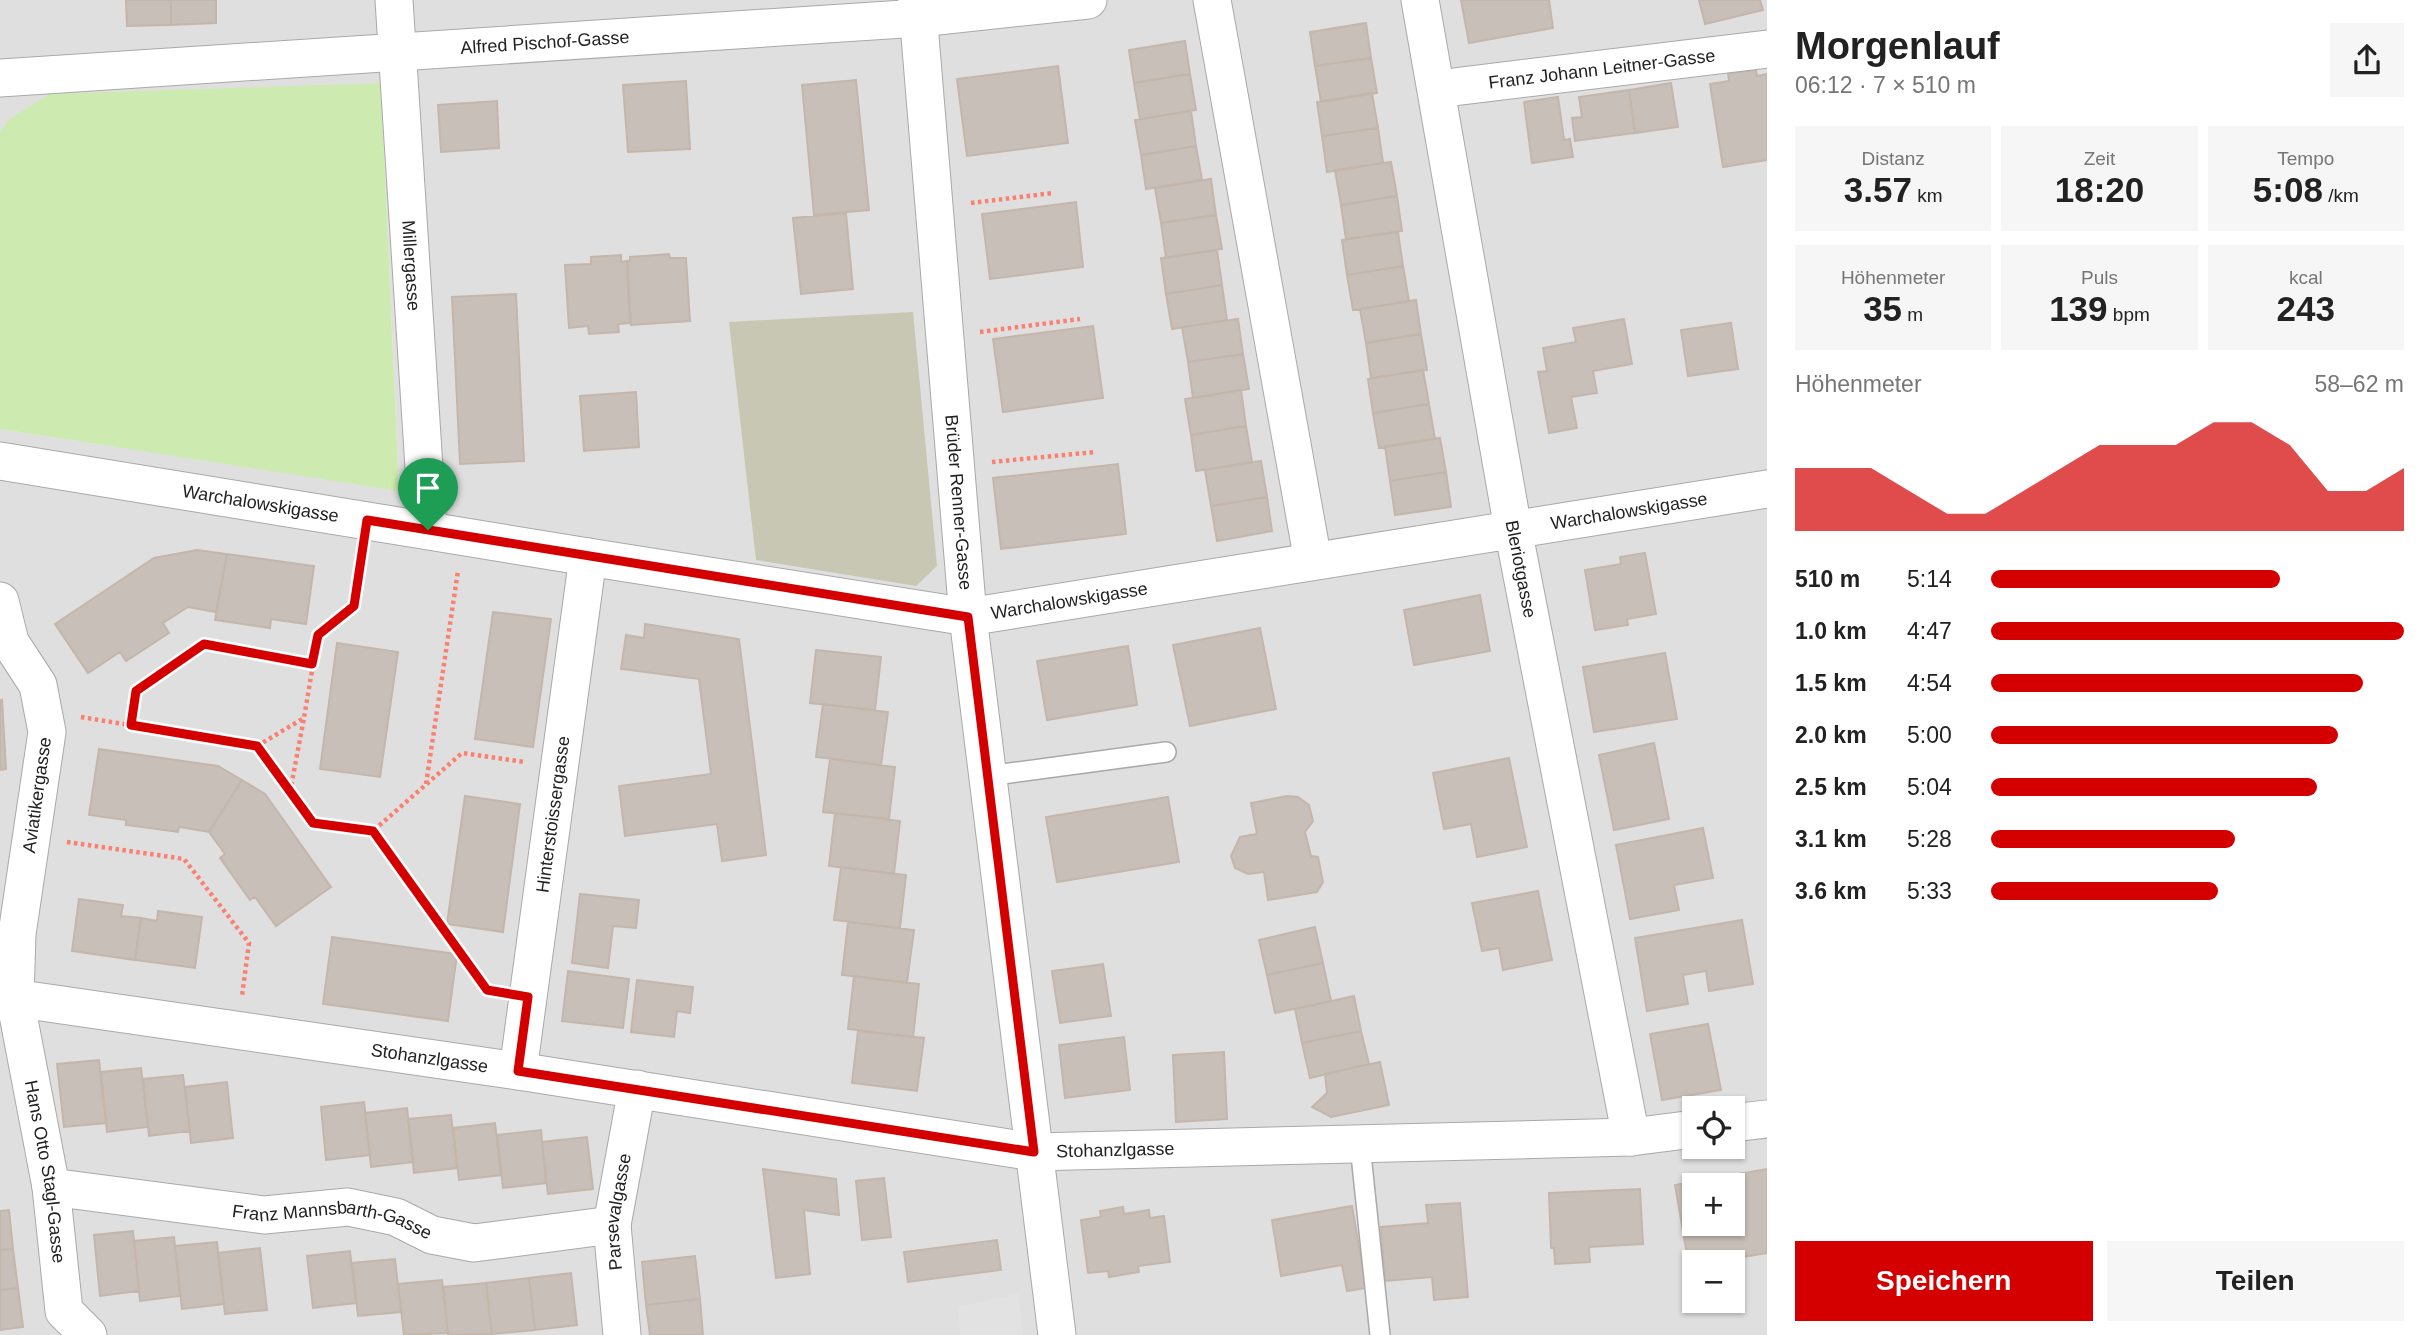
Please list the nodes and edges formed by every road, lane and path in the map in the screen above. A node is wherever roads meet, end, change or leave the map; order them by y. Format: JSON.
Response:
{"nodes":[{"id":1,"x":394,"y":0,"type":"edge"},
{"id":2,"x":1088,"y":0,"type":"edge"},
{"id":3,"x":1212,"y":0,"type":"edge"},
{"id":4,"x":1420,"y":0,"type":"edge"},
{"id":5,"x":918,"y":9,"type":"edge"},
{"id":6,"x":1767,"y":49,"type":"edge"},
{"id":7,"x":397,"y":54,"type":"junction"},
{"id":8,"x":0,"y":78,"type":"edge"},
{"id":9,"x":1437,"y":89,"type":"junction"},
{"id":10,"x":1053,"y":193,"type":"dead end"},
{"id":11,"x":934,"y":207,"type":"junction"},
{"id":12,"x":1080,"y":319,"type":"dead end"},
{"id":13,"x":944,"y":336,"type":"junction"},
{"id":14,"x":1095,"y":452,"type":"dead end"},
{"id":15,"x":0,"y":461,"type":"edge"},
{"id":16,"x":955,"y":466,"type":"junction"},
{"id":17,"x":1767,"y":489,"type":"edge"},
{"id":18,"x":367,"y":520,"type":"junction"},
{"id":19,"x":1513,"y":529,"type":"junction"},
{"id":20,"x":446,"y":533,"type":"junction"},
{"id":21,"x":588,"y":557,"type":"junction"},
{"id":22,"x":1313,"y":561,"type":"junction"},
{"id":23,"x":0,"y":601,"type":"edge"},
{"id":24,"x":968,"y":617,"type":"junction"},
{"id":25,"x":312,"y":664,"type":"junction"},
{"id":26,"x":43,"y":710,"type":"junction"},
{"id":27,"x":304,"y":718,"type":"junction"},
{"id":28,"x":131,"y":725,"type":"junction"},
{"id":29,"x":257,"y":746,"type":"junction"},
{"id":30,"x":1166,"y":752,"type":"dead end"},
{"id":31,"x":559,"y":767,"type":"junction"},
{"id":32,"x":988,"y":776,"type":"junction"},
{"id":33,"x":426,"y":785,"type":"junction"},
{"id":34,"x":290,"y":792,"type":"junction"},
{"id":35,"x":373,"y":831,"type":"junction"},
{"id":36,"x":31,"y":837,"type":"junction"},
{"id":37,"x":7,"y":997,"type":"edge"},
{"id":38,"x":528,"y":997,"type":"junction"},
{"id":39,"x":237,"y":1031,"type":"junction"},
{"id":40,"x":518,"y":1071,"type":"junction"},
{"id":41,"x":637,"y":1088,"type":"junction"},
{"id":42,"x":1767,"y":1119,"type":"edge"},
{"id":43,"x":1745,"y":1122,"type":"edge"},
{"id":44,"x":1682,"y":1130,"type":"edge"},
{"id":45,"x":1630,"y":1137,"type":"junction"},
{"id":46,"x":1360,"y":1145,"type":"junction"},
{"id":47,"x":1034,"y":1152,"type":"junction"},
{"id":48,"x":51,"y":1187,"type":"junction"},
{"id":49,"x":612,"y":1225,"type":"junction"},
{"id":50,"x":88,"y":1335,"type":"edge"},
{"id":51,"x":622,"y":1335,"type":"edge"},
{"id":52,"x":1057,"y":1335,"type":"edge"},
{"id":53,"x":1380,"y":1335,"type":"edge"}],
"edges":[{"from":1,"to":7,"type":"street","name":"Millergasse"},
{"from":2,"to":5,"type":"street","name":"Alfred Pischof-Gasse"},
{"from":3,"to":22,"type":"street"},
{"from":4,"to":9,"type":"street","name":"Bleriotgasse"},
{"from":5,"to":7,"type":"street","name":"Alfred Pischof-Gasse"},
{"from":5,"to":11,"type":"street","name":"Brüder Renner-Gasse"},
{"from":6,"to":9,"type":"street","name":"Franz Johann Leitner-Gasse"},
{"from":7,"to":8,"type":"street","name":"Alfred Pischof-Gasse"},
{"from":7,"to":20,"type":"street","name":"Millergasse"},
{"from":9,"to":19,"type":"street","name":"Bleriotgasse"},
{"from":10,"to":11,"type":"path"},
{"from":11,"to":13,"type":"street","name":"Brüder Renner-Gasse"},
{"from":12,"to":13,"type":"path"},
{"from":13,"to":16,"type":"street","name":"Brüder Renner-Gasse"},
{"from":14,"to":16,"type":"path"},
{"from":15,"to":18,"type":"street","name":"Warchalowskigasse"},
{"from":16,"to":24,"type":"street","name":"Brüder Renner-Gasse"},
{"from":17,"to":19,"type":"street","name":"Warchalowskigasse"},
{"from":18,"to":20,"type":"street","name":"Warchalowskigasse"},
{"from":18,"to":25,"type":"path"},
{"from":19,"to":22,"type":"street","name":"Warchalowskigasse"},
{"from":19,"to":45,"type":"street","name":"Bleriotgasse"},
{"from":20,"to":21,"type":"street","name":"Warchalowskigasse"},
{"from":20,"to":33,"type":"path"},
{"from":21,"to":24,"type":"street","name":"Warchalowskigasse"},
{"from":21,"to":31,"type":"street","name":"Hinterstoissergasse"},
{"from":22,"to":24,"type":"street","name":"Warchalowskigasse"},
{"from":23,"to":26,"type":"street","name":"Aviatikergasse"},
{"from":24,"to":32,"type":"street","name":"Brüder Renner-Gasse"},
{"from":25,"to":27,"type":"path"},
{"from":25,"to":28,"type":"path"},
{"from":26,"to":28,"type":"path"},
{"from":26,"to":36,"type":"street","name":"Aviatikergasse"},
{"from":27,"to":29,"type":"path"},
{"from":27,"to":34,"type":"path"},
{"from":28,"to":29,"type":"path"},
{"from":29,"to":34,"type":"path"},
{"from":30,"to":32,"type":"lane"},
{"from":31,"to":33,"type":"path"},
{"from":31,"to":38,"type":"street","name":"Hinterstoissergasse"},
{"from":32,"to":47,"type":"street","name":"Brüder Renner-Gasse"},
{"from":33,"to":35,"type":"path"},
{"from":34,"to":35,"type":"path"},
{"from":35,"to":38,"type":"path"},
{"from":36,"to":37,"type":"street","name":"Aviatikergasse"},
{"from":36,"to":39,"type":"path"},
{"from":37,"to":39,"type":"street","name":"Stohanzlgasse"},
{"from":37,"to":48,"type":"street","name":"Hans Otto Stagl-Gasse"},
{"from":38,"to":40,"type":"street","name":"Hinterstoissergasse"},
{"from":39,"to":40,"type":"street","name":"Stohanzlgasse"},
{"from":40,"to":41,"type":"street","name":"Stohanzlgasse"},
{"from":41,"to":47,"type":"street","name":"Stohanzlgasse"},
{"from":41,"to":49,"type":"street","name":"Parsevalgasse"},
{"from":42,"to":43,"type":"street"},
{"from":44,"to":45,"type":"street","name":"Stohanzlgasse"},
{"from":45,"to":46,"type":"street","name":"Stohanzlgasse"},
{"from":46,"to":47,"type":"street","name":"Stohanzlgasse"},
{"from":46,"to":53,"type":"lane"},
{"from":47,"to":52,"type":"street","name":"Brüder Renner-Gasse"},
{"from":48,"to":49,"type":"street","name":"Franz Mannsbarth-Gasse"},
{"from":48,"to":50,"type":"street","name":"Hans Otto Stagl-Gasse"},
{"from":49,"to":51,"type":"street","name":"Parsevalgasse"}]}
